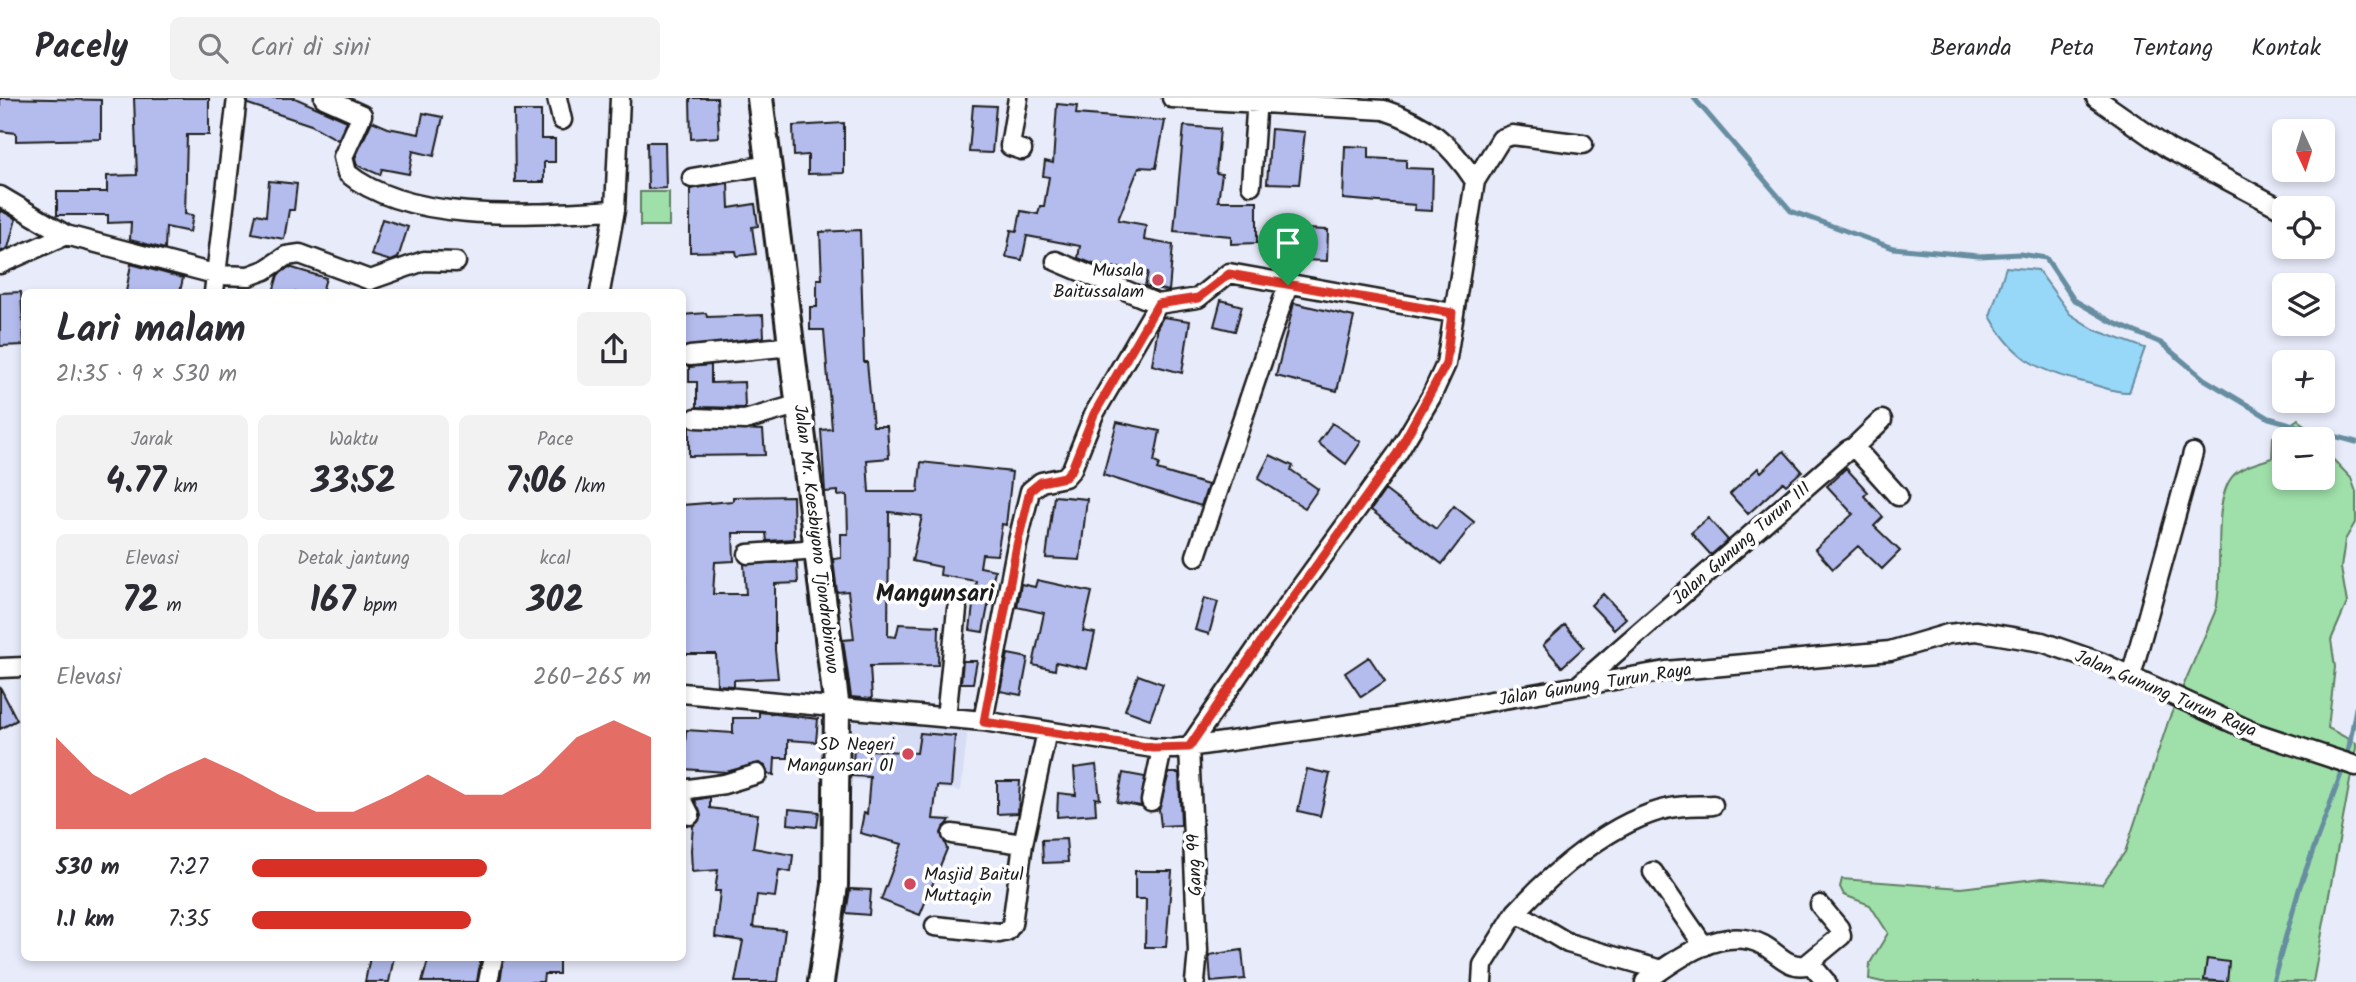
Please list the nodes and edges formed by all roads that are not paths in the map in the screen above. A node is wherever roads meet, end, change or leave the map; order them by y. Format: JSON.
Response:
{"nodes":[{"id":1,"x":237,"y":98,"type":"edge"},
{"id":2,"x":324,"y":98,"type":"edge"},
{"id":3,"x":557,"y":98,"type":"edge"},
{"id":4,"x":620,"y":98,"type":"edge"},
{"id":5,"x":760,"y":98,"type":"edge"},
{"id":6,"x":1018,"y":98,"type":"edge"},
{"id":7,"x":1172,"y":98,"type":"edge"},
{"id":8,"x":2096,"y":98,"type":"edge"},
{"id":9,"x":1212,"y":100,"type":"edge"},
{"id":10,"x":1256,"y":101,"type":"edge"},
{"id":11,"x":562,"y":120,"type":"dead end"},
{"id":12,"x":1583,"y":144,"type":"dead end"},
{"id":13,"x":1022,"y":150,"type":"dead end"},
{"id":14,"x":768,"y":165,"type":"junction"},
{"id":15,"x":692,"y":178,"type":"dead end"},
{"id":16,"x":1475,"y":181,"type":"junction"},
{"id":17,"x":1251,"y":185,"type":"dead end"},
{"id":18,"x":0,"y":196,"type":"edge"},
{"id":19,"x":2272,"y":204,"type":"edge"},
{"id":20,"x":615,"y":210,"type":"junction"},
{"id":21,"x":66,"y":234,"type":"junction"},
{"id":22,"x":1056,"y":261,"type":"dead end"},
{"id":23,"x":456,"y":262,"type":"dead end"},
{"id":24,"x":0,"y":264,"type":"edge"},
{"id":25,"x":216,"y":284,"type":"edge"},
{"id":26,"x":1288,"y":285,"type":"junction"},
{"id":27,"x":601,"y":289,"type":"edge"},
{"id":28,"x":1158,"y":304,"type":"junction"},
{"id":29,"x":1452,"y":313,"type":"junction"},
{"id":30,"x":792,"y":346,"type":"junction"},
{"id":31,"x":690,"y":356,"type":"dead end"},
{"id":32,"x":800,"y":404,"type":"junction"},
{"id":33,"x":696,"y":418,"type":"dead end"},
{"id":34,"x":1882,"y":420,"type":"dead end"},
{"id":35,"x":1854,"y":447,"type":"junction"},
{"id":36,"x":2193,"y":453,"type":"dead end"},
{"id":37,"x":1898,"y":496,"type":"dead end"},
{"id":38,"x":819,"y":549,"type":"junction"},
{"id":39,"x":748,"y":554,"type":"dead end"},
{"id":40,"x":1195,"y":556,"type":"dead end"},
{"id":41,"x":957,"y":609,"type":"dead end"},
{"id":42,"x":21,"y":667,"type":"edge"},
{"id":43,"x":0,"y":668,"type":"edge"},
{"id":44,"x":2132,"y":676,"type":"junction"},
{"id":45,"x":1580,"y":684,"type":"junction"},
{"id":46,"x":686,"y":693,"type":"edge"},
{"id":47,"x":837,"y":709,"type":"junction"},
{"id":48,"x":946,"y":718,"type":"junction"},
{"id":49,"x":984,"y":722,"type":"junction"},
{"id":50,"x":1047,"y":731,"type":"junction"},
{"id":51,"x":1189,"y":747,"type":"junction"},
{"id":52,"x":1162,"y":749,"type":"junction"},
{"id":53,"x":2356,"y":766,"type":"edge"},
{"id":54,"x":757,"y":774,"type":"dead end"},
{"id":55,"x":686,"y":789,"type":"edge"},
{"id":56,"x":1151,"y":800,"type":"dead end"},
{"id":57,"x":1713,"y":806,"type":"dead end"},
{"id":58,"x":952,"y":834,"type":"dead end"},
{"id":59,"x":1023,"y":844,"type":"junction"},
{"id":60,"x":1653,"y":872,"type":"dead end"},
{"id":61,"x":1820,"y":905,"type":"dead end"},
{"id":62,"x":1516,"y":912,"type":"junction"},
{"id":63,"x":935,"y":926,"type":"dead end"},
{"id":64,"x":1704,"y":946,"type":"junction"},
{"id":65,"x":492,"y":961,"type":"edge"},
{"id":66,"x":1810,"y":963,"type":"junction"},
{"id":67,"x":1661,"y":970,"type":"junction"},
{"id":68,"x":488,"y":982,"type":"edge"},
{"id":69,"x":821,"y":982,"type":"edge"},
{"id":70,"x":1195,"y":982,"type":"edge"},
{"id":71,"x":1482,"y":982,"type":"edge"},
{"id":72,"x":1645,"y":982,"type":"edge"},
{"id":73,"x":1826,"y":982,"type":"edge"}],
"edges":[{"from":1,"to":25,"type":"street"},
{"from":2,"to":20,"type":"street"},
{"from":3,"to":11,"type":"street"},
{"from":4,"to":20,"type":"street"},
{"from":5,"to":14,"type":"main road","name":"Jalan Mr. Koesbiyono Tjondrobirowo"},
{"from":6,"to":13,"type":"street"},
{"from":7,"to":9,"type":"street"},
{"from":8,"to":19,"type":"street"},
{"from":9,"to":10,"type":"street"},
{"from":10,"to":16,"type":"street"},
{"from":10,"to":17,"type":"street"},
{"from":12,"to":16,"type":"street"},
{"from":14,"to":15,"type":"street"},
{"from":14,"to":30,"type":"main road","name":"Jalan Mr. Koesbiyono Tjondrobirowo"},
{"from":16,"to":29,"type":"street"},
{"from":18,"to":21,"type":"street"},
{"from":20,"to":27,"type":"street"},
{"from":21,"to":24,"type":"street"},
{"from":21,"to":25,"type":"street"},
{"from":22,"to":28,"type":"street"},
{"from":23,"to":25,"type":"street"},
{"from":26,"to":28,"type":"street"},
{"from":26,"to":29,"type":"street"},
{"from":26,"to":40,"type":"street"},
{"from":28,"to":49,"type":"street"},
{"from":29,"to":51,"type":"street"},
{"from":30,"to":31,"type":"street"},
{"from":30,"to":32,"type":"main road","name":"Jalan Mr. Koesbiyono Tjondrobirowo"},
{"from":32,"to":33,"type":"street"},
{"from":32,"to":38,"type":"main road","name":"Jalan Mr. Koesbiyono Tjondrobirowo"},
{"from":34,"to":35,"type":"street","name":"Jalan Gunung Turun III"},
{"from":35,"to":37,"type":"street"},
{"from":35,"to":45,"type":"street","name":"Jalan Gunung Turun III"},
{"from":36,"to":44,"type":"street"},
{"from":38,"to":39,"type":"street"},
{"from":38,"to":47,"type":"main road","name":"Jalan Mr. Koesbiyono Tjondrobirowo"},
{"from":41,"to":48,"type":"street"},
{"from":42,"to":43,"type":"street"},
{"from":44,"to":45,"type":"street","name":"Jalan Gunung Turun Raya"},
{"from":44,"to":53,"type":"street","name":"Jalan Gunung Turun Raya"},
{"from":45,"to":51,"type":"street","name":"Jalan Gunung Turun Raya"},
{"from":46,"to":47,"type":"street","name":"Jalan Gunung Turun Raya"},
{"from":47,"to":48,"type":"street","name":"Jalan Gunung Turun Raya"},
{"from":47,"to":69,"type":"main road","name":"Jalan Mr. Koesbiyono Tjondrobirowo"},
{"from":48,"to":49,"type":"street","name":"Jalan Gunung Turun Raya"},
{"from":49,"to":50,"type":"street","name":"Jalan Gunung Turun Raya"},
{"from":50,"to":52,"type":"street","name":"Jalan Gunung Turun Raya"},
{"from":50,"to":59,"type":"street"},
{"from":51,"to":52,"type":"street","name":"Jalan Gunung Turun Raya"},
{"from":51,"to":70,"type":"street","name":"Gang 99"},
{"from":52,"to":56,"type":"street"},
{"from":54,"to":55,"type":"street"},
{"from":57,"to":62,"type":"street"},
{"from":58,"to":59,"type":"street"},
{"from":59,"to":63,"type":"street"},
{"from":60,"to":64,"type":"street"},
{"from":61,"to":66,"type":"street"},
{"from":62,"to":67,"type":"street"},
{"from":62,"to":71,"type":"street"},
{"from":64,"to":66,"type":"street"},
{"from":64,"to":67,"type":"street"},
{"from":65,"to":68,"type":"street"},
{"from":66,"to":73,"type":"street"},
{"from":67,"to":72,"type":"street"}]}
